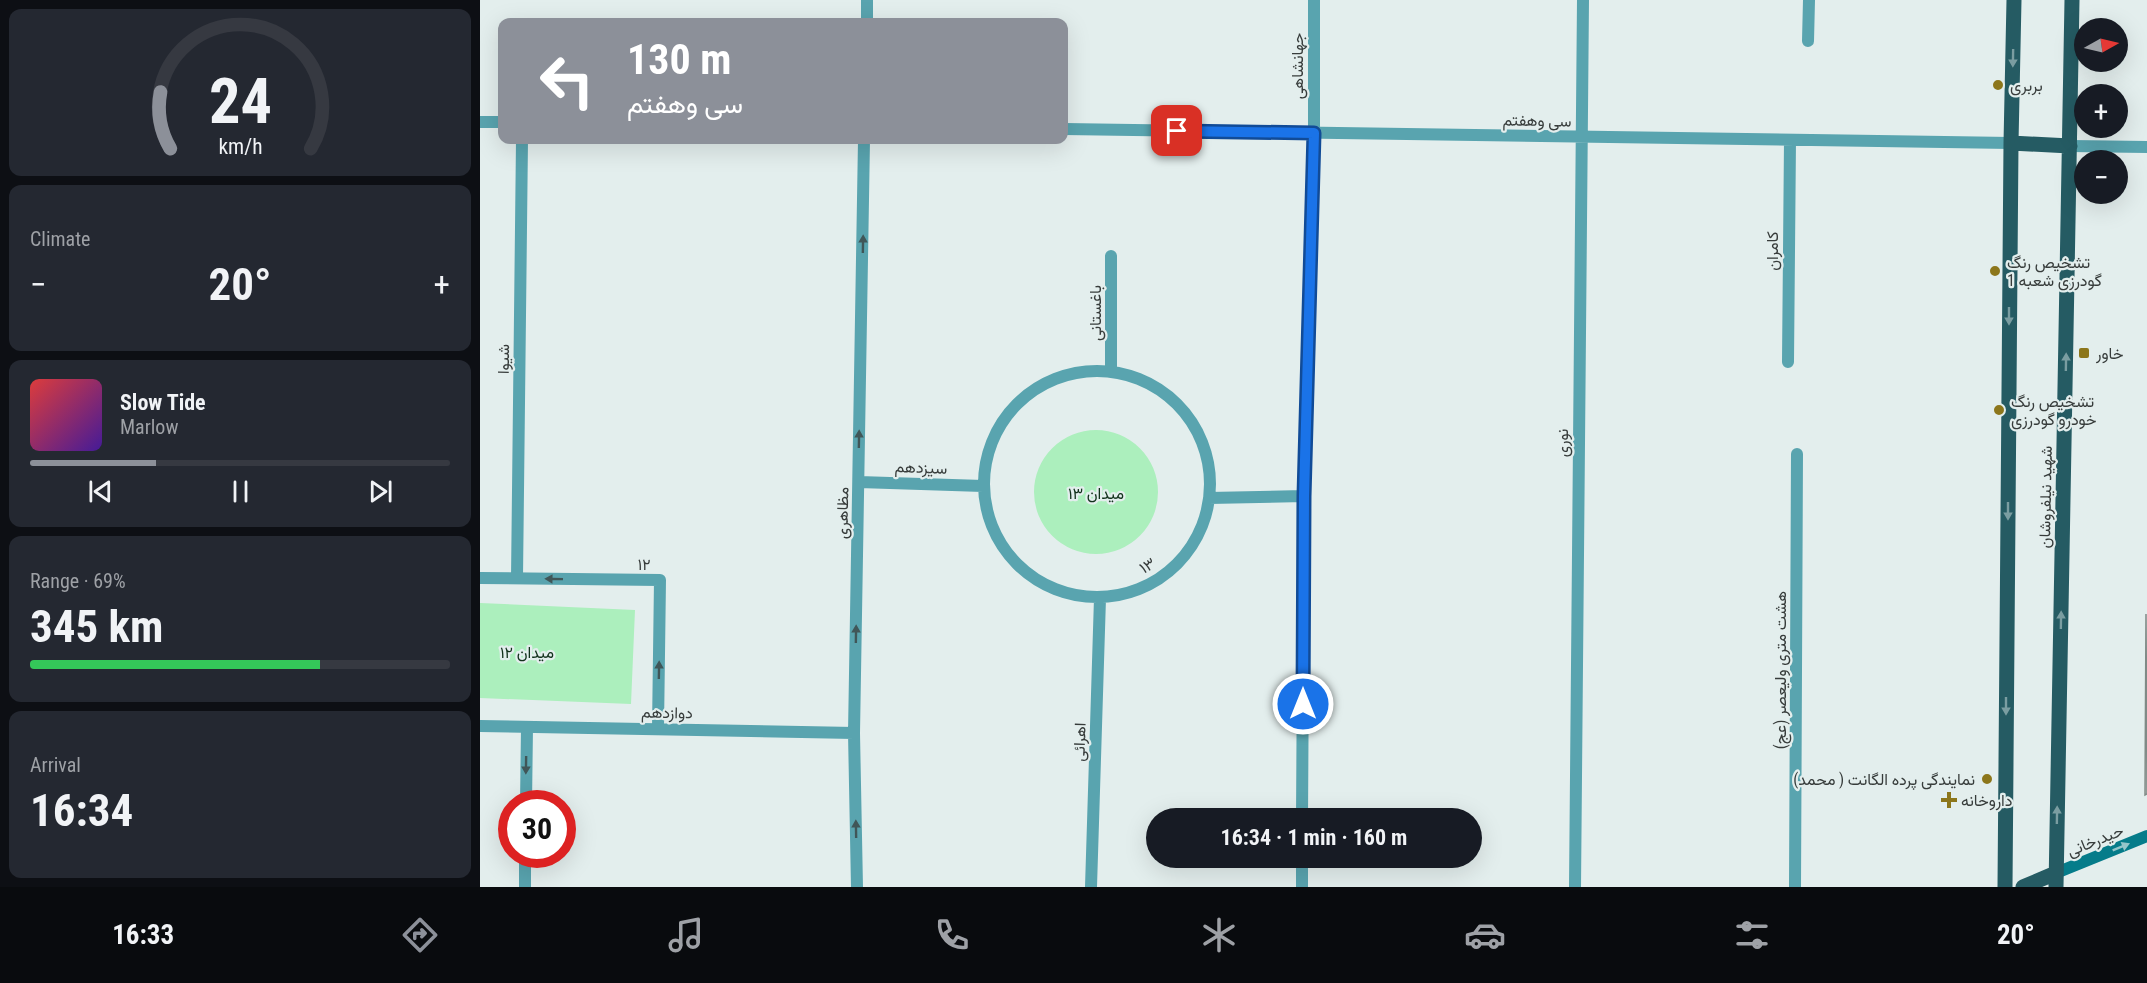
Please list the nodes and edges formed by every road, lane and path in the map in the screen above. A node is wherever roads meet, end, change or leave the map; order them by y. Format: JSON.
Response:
{"nodes":[{"id":1,"x":867,"y":0,"type":"edge"},
{"id":2,"x":1314,"y":0,"type":"edge"},
{"id":3,"x":1583,"y":0,"type":"edge"},
{"id":4,"x":1809,"y":0,"type":"edge"},
{"id":5,"x":2014,"y":0,"type":"edge"},
{"id":6,"x":2072,"y":0,"type":"edge"},
{"id":7,"x":867,"y":18,"type":"edge"},
{"id":8,"x":1808,"y":41,"type":"dead end"},
{"id":9,"x":480,"y":122,"type":"edge"},
{"id":10,"x":498,"y":122,"type":"edge"},
{"id":11,"x":1068,"y":129,"type":"edge"},
{"id":12,"x":1314,"y":133,"type":"junction"},
{"id":13,"x":1581,"y":137,"type":"junction"},
{"id":14,"x":1790,"y":140,"type":"junction"},
{"id":15,"x":2011,"y":143,"type":"junction"},
{"id":16,"x":522,"y":144,"type":"edge"},
{"id":17,"x":864,"y":144,"type":"edge"},
{"id":18,"x":2070,"y":146,"type":"junction"},
{"id":19,"x":2147,"y":147,"type":"edge"},
{"id":20,"x":1111,"y":256,"type":"dead end"},
{"id":21,"x":1788,"y":362,"type":"dead end"},
{"id":22,"x":1111,"y":371,"type":"junction"},
{"id":23,"x":1797,"y":454,"type":"dead end"},
{"id":24,"x":859,"y":482,"type":"junction"},
{"id":25,"x":983,"y":486,"type":"junction"},
{"id":26,"x":1304,"y":496,"type":"junction"},
{"id":27,"x":1209,"y":498,"type":"junction"},
{"id":28,"x":480,"y":578,"type":"edge"},
{"id":29,"x":517,"y":578,"type":"junction"},
{"id":30,"x":1100,"y":598,"type":"junction"},
{"id":31,"x":480,"y":726,"type":"edge"},
{"id":32,"x":526,"y":727,"type":"junction"},
{"id":33,"x":658,"y":728,"type":"junction"},
{"id":34,"x":854,"y":733,"type":"junction"},
{"id":35,"x":526,"y":790,"type":"edge"},
{"id":36,"x":1302,"y":808,"type":"edge"},
{"id":37,"x":2147,"y":836,"type":"edge"},
{"id":38,"x":525,"y":868,"type":"edge"},
{"id":39,"x":1302,"y":868,"type":"edge"},
{"id":40,"x":2056,"y":880,"type":"edge"},
{"id":41,"x":525,"y":887,"type":"edge"},
{"id":42,"x":858,"y":887,"type":"edge"},
{"id":43,"x":1091,"y":887,"type":"edge"},
{"id":44,"x":1302,"y":887,"type":"edge"},
{"id":45,"x":1575,"y":887,"type":"edge"},
{"id":46,"x":1795,"y":887,"type":"edge"},
{"id":47,"x":2005,"y":887,"type":"edge"},
{"id":48,"x":2023,"y":887,"type":"edge"}],
"edges":[{"from":1,"to":7,"type":"street"},
{"from":2,"to":12,"type":"street","name":"جهانشاهی"},
{"from":3,"to":13,"type":"street","name":"نوری"},
{"from":4,"to":8,"type":"street"},
{"from":5,"to":15,"type":"main road","one_way":true},
{"from":6,"to":18,"type":"main road","name":"شهید نیلفروشان"},
{"from":9,"to":10,"type":"street"},
{"from":11,"to":12,"type":"street","name":"سی وهفتم"},
{"from":12,"to":13,"type":"street","name":"سی وهفتم"},
{"from":12,"to":26,"type":"street","name":"جهانشاهی"},
{"from":13,"to":14,"type":"street","name":"سی وهفتم"},
{"from":13,"to":45,"type":"street","name":"نوری"},
{"from":14,"to":15,"type":"street","name":"سی وهفتم"},
{"from":14,"to":21,"type":"street","name":"کامران"},
{"from":15,"to":18,"type":"main road"},
{"from":15,"to":47,"type":"main road","one_way":true},
{"from":16,"to":29,"type":"street","name":"شیوا"},
{"from":24,"to":17,"type":"street","name":"مظاهری","one_way":true},
{"from":18,"to":19,"type":"street"},
{"from":40,"to":18,"type":"main road","name":"شهید نیلفروشان","one_way":true},
{"from":20,"to":22,"type":"street","name":"باغستانی"},
{"from":22,"to":25,"type":"street","name":"۱۳"},
{"from":22,"to":27,"type":"street","name":"۱۳"},
{"from":23,"to":46,"type":"street","name":"هشت متری ولیعصر (عج)"},
{"from":24,"to":25,"type":"street","name":"سیزدهم"},
{"from":34,"to":24,"type":"street","name":"مظاهری","one_way":true},
{"from":25,"to":30,"type":"street","name":"۱۳"},
{"from":26,"to":27,"type":"street"},
{"from":26,"to":36,"type":"street","name":"جهانشاهی"},
{"from":27,"to":30,"type":"street","name":"۱۳"},
{"from":28,"to":29,"type":"street","name":"۱۲"},
{"from":33,"to":29,"type":"street","name":"۱۲","one_way":true},
{"from":30,"to":43,"type":"street","name":"اهرائی"},
{"from":31,"to":32,"type":"street","name":"دوازدهم"},
{"from":32,"to":33,"type":"street","name":"دوازدهم"},
{"from":32,"to":35,"type":"street","one_way":true},
{"from":33,"to":34,"type":"street","name":"دوازدهم"},
{"from":42,"to":34,"type":"street","name":"مظاهری","one_way":true},
{"from":40,"to":37,"type":"main road","name":"حیدرخانی","one_way":true},
{"from":38,"to":41,"type":"street"},
{"from":39,"to":44,"type":"street"},
{"from":40,"to":48,"type":"main road"}]}
